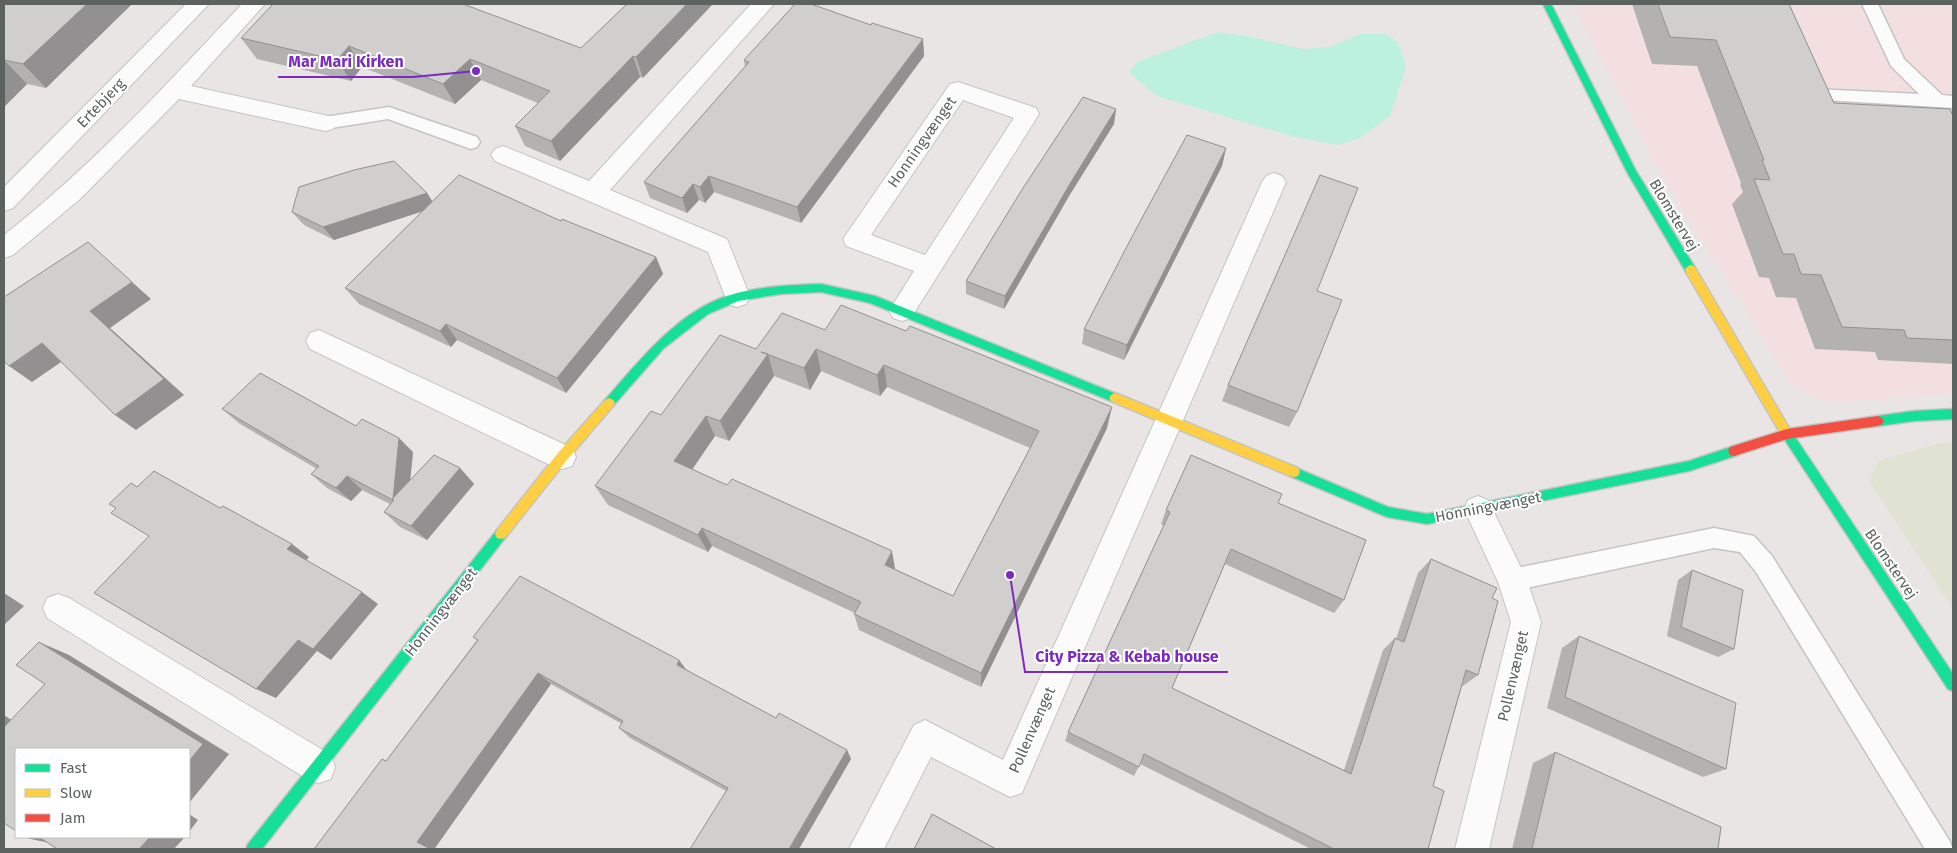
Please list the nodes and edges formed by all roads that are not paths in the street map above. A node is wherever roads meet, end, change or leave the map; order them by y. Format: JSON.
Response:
{"nodes":[{"id":1,"x":198,"y":4,"type":"edge"},
{"id":2,"x":254,"y":4,"type":"edge"},
{"id":3,"x":763,"y":4,"type":"edge"},
{"id":4,"x":1547,"y":4,"type":"edge"},
{"id":5,"x":1870,"y":4,"type":"edge"},
{"id":6,"x":174,"y":90,"type":"junction"},
{"id":7,"x":1815,"y":95,"type":"edge"},
{"id":8,"x":1945,"y":101,"type":"edge"},
{"id":9,"x":325,"y":123,"type":"joint"},
{"id":10,"x":471,"y":142,"type":"dead end"},
{"id":11,"x":503,"y":155,"type":"dead end"},
{"id":12,"x":1274,"y":182,"type":"dead end"},
{"id":13,"x":593,"y":193,"type":"junction"},
{"id":14,"x":4,"y":202,"type":"edge"},
{"id":15,"x":4,"y":208,"type":"edge"},
{"id":16,"x":44,"y":218,"type":"junction"},
{"id":17,"x":4,"y":248,"type":"edge"},
{"id":18,"x":930,"y":267,"type":"junction"},
{"id":19,"x":737,"y":298,"type":"junction"},
{"id":20,"x":902,"y":311,"type":"junction"},
{"id":21,"x":319,"y":341,"type":"dead end"},
{"id":22,"x":1953,"y":414,"type":"edge"},
{"id":23,"x":1170,"y":420,"type":"junction"},
{"id":24,"x":1787,"y":434,"type":"junction"},
{"id":25,"x":562,"y":457,"type":"junction"},
{"id":26,"x":1478,"y":509,"type":"junction"},
{"id":27,"x":1512,"y":580,"type":"junction"},
{"id":28,"x":58,"y":608,"type":"dead end"},
{"id":29,"x":1953,"y":685,"type":"edge"},
{"id":30,"x":319,"y":766,"type":"junction"},
{"id":31,"x":253,"y":849,"type":"edge"},
{"id":32,"x":866,"y":849,"type":"edge"},
{"id":33,"x":1472,"y":849,"type":"edge"},
{"id":34,"x":1940,"y":849,"type":"edge"}],
"edges":[{"from":1,"to":14,"type":"street","name":"Ertebjerg"},
{"from":2,"to":6,"type":"street"},
{"from":3,"to":13,"type":"street"},
{"from":4,"to":24,"type":"street","name":"Blomstervej"},
{"from":5,"to":8,"type":"lane"},
{"from":6,"to":9,"type":"street"},
{"from":6,"to":16,"type":"street"},
{"from":7,"to":8,"type":"lane"},
{"from":9,"to":10,"type":"lane"},
{"from":11,"to":13,"type":"street"},
{"from":12,"to":23,"type":"street"},
{"from":13,"to":19,"type":"street"},
{"from":15,"to":16,"type":"street"},
{"from":16,"to":17,"type":"street"},
{"from":18,"to":18,"type":"street","name":"Honningvænget"},
{"from":18,"to":20,"type":"street","name":"Honningvænget"},
{"from":19,"to":20,"type":"street","name":"Honningvænget"},
{"from":19,"to":25,"type":"street","name":"Honningvænget"},
{"from":20,"to":23,"type":"street","name":"Honningvænget"},
{"from":21,"to":25,"type":"street"},
{"from":22,"to":24,"type":"street"},
{"from":23,"to":26,"type":"street","name":"Honningvænget"},
{"from":23,"to":32,"type":"street","name":"Pollenvænget"},
{"from":24,"to":26,"type":"street","name":"Honningvænget"},
{"from":24,"to":29,"type":"street","name":"Blomstervej"},
{"from":25,"to":30,"type":"street","name":"Honningvænget"},
{"from":26,"to":27,"type":"street","name":"Pollenvænget"},
{"from":27,"to":33,"type":"street","name":"Pollenvænget"},
{"from":27,"to":34,"type":"lane"},
{"from":28,"to":30,"type":"street"},
{"from":30,"to":31,"type":"street","name":"Honningvænget"}]}
